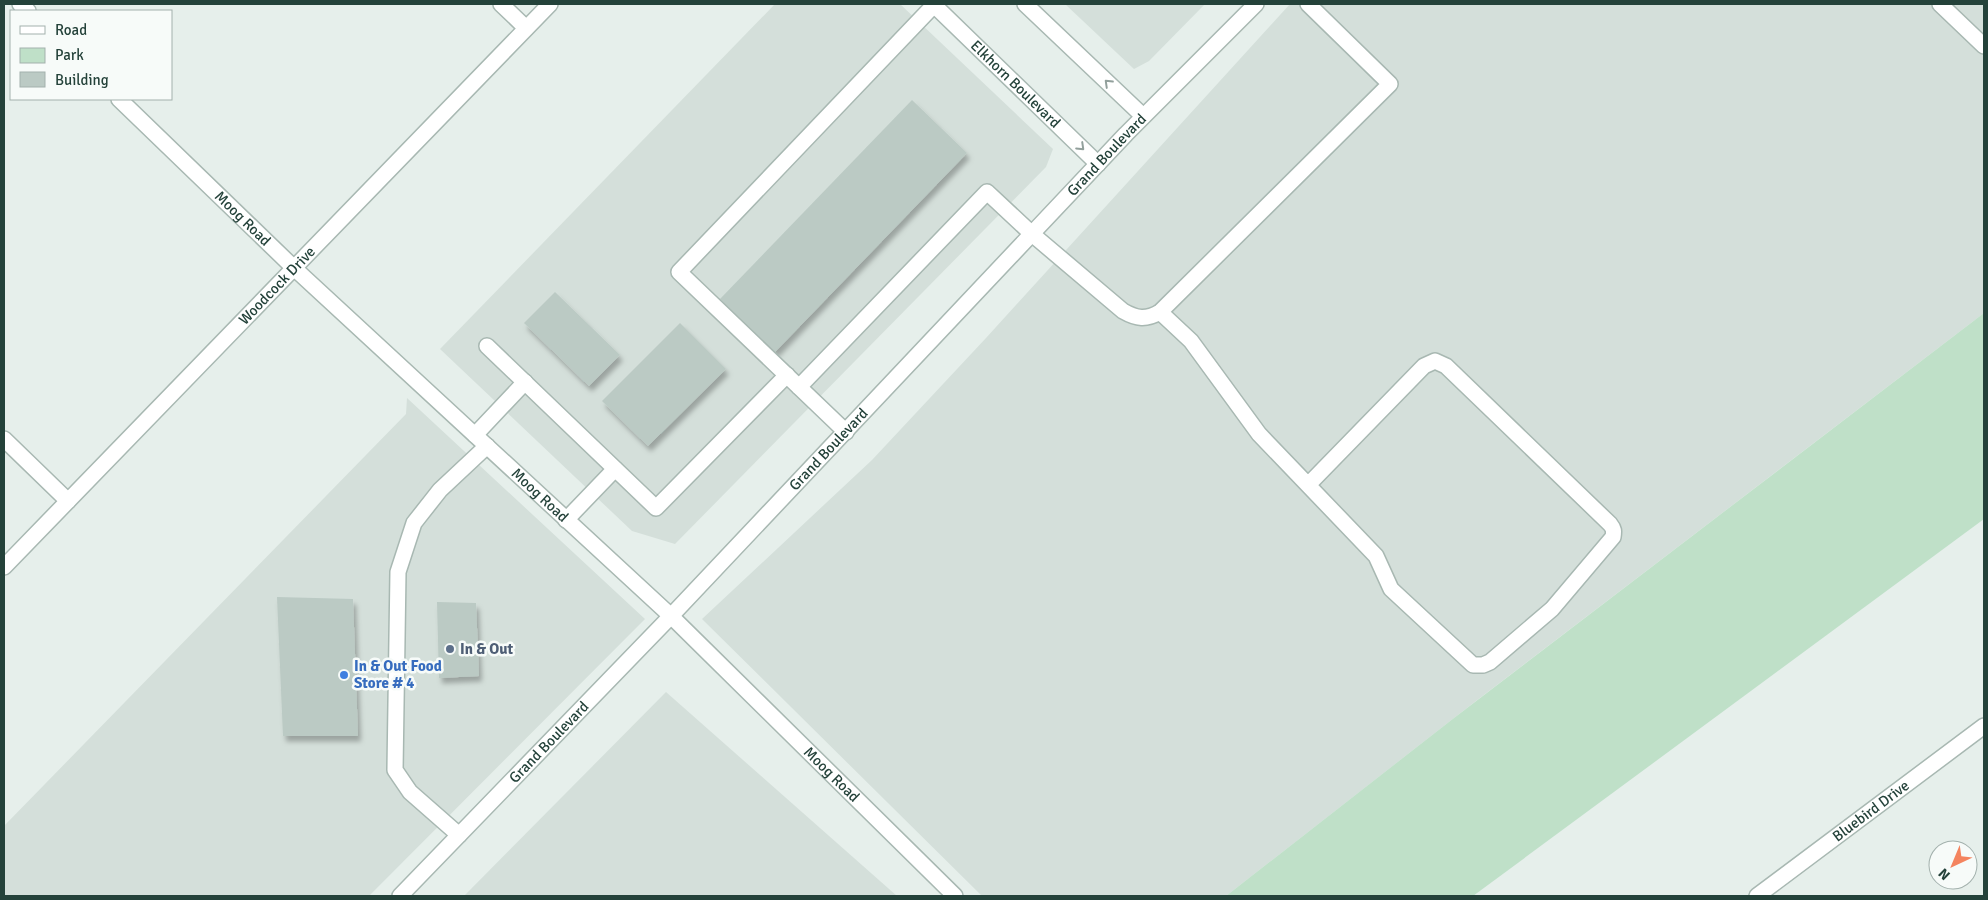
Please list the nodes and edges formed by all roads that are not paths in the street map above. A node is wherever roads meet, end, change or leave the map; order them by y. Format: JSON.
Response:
{"nodes":[{"id":1,"x":501,"y":4,"type":"edge"},
{"id":2,"x":550,"y":4,"type":"edge"},
{"id":3,"x":934,"y":4,"type":"edge"},
{"id":4,"x":1025,"y":4,"type":"edge"},
{"id":5,"x":1256,"y":4,"type":"edge"},
{"id":6,"x":1308,"y":4,"type":"edge"},
{"id":7,"x":1940,"y":4,"type":"edge"},
{"id":8,"x":526,"y":28,"type":"junction"},
{"id":9,"x":1984,"y":46,"type":"edge"},
{"id":10,"x":119,"y":100,"type":"edge"},
{"id":11,"x":1143,"y":116,"type":"junction"},
{"id":12,"x":1098,"y":164,"type":"junction"},
{"id":13,"x":1032,"y":234,"type":"junction"},
{"id":14,"x":294,"y":268,"type":"junction"},
{"id":15,"x":1160,"y":312,"type":"junction"},
{"id":16,"x":487,"y":346,"type":"dead end"},
{"id":17,"x":787,"y":375,"type":"junction"},
{"id":18,"x":525,"y":382,"type":"junction"},
{"id":19,"x":800,"y":387,"type":"junction"},
{"id":20,"x":846,"y":432,"type":"junction"},
{"id":21,"x":475,"y":435,"type":"junction"},
{"id":22,"x":4,"y":439,"type":"edge"},
{"id":23,"x":487,"y":446,"type":"junction"},
{"id":24,"x":615,"y":469,"type":"junction"},
{"id":25,"x":1308,"y":485,"type":"junction"},
{"id":26,"x":68,"y":501,"type":"junction"},
{"id":27,"x":566,"y":520,"type":"junction"},
{"id":28,"x":4,"y":567,"type":"edge"},
{"id":29,"x":671,"y":616,"type":"junction"},
{"id":30,"x":1984,"y":726,"type":"edge"},
{"id":31,"x":459,"y":835,"type":"junction"},
{"id":32,"x":400,"y":896,"type":"edge"},
{"id":33,"x":954,"y":896,"type":"edge"},
{"id":34,"x":1758,"y":896,"type":"edge"}],
"edges":[{"from":1,"to":8,"type":"street"},
{"from":2,"to":8,"type":"street","name":"Woodcock Drive"},
{"from":3,"to":12,"type":"street","name":"Elkhorn Boulevard","one_way":true},
{"from":3,"to":17,"type":"street"},
{"from":11,"to":4,"type":"street","one_way":true},
{"from":5,"to":11,"type":"street","name":"Grand Boulevard"},
{"from":6,"to":15,"type":"street"},
{"from":7,"to":9,"type":"street"},
{"from":8,"to":14,"type":"street","name":"Woodcock Drive"},
{"from":10,"to":14,"type":"street","name":"Moog Road"},
{"from":11,"to":12,"type":"street","name":"Grand Boulevard"},
{"from":12,"to":13,"type":"street","name":"Grand Boulevard"},
{"from":13,"to":15,"type":"street"},
{"from":13,"to":19,"type":"street"},
{"from":13,"to":20,"type":"street","name":"Grand Boulevard"},
{"from":14,"to":21,"type":"street","name":"Moog Road"},
{"from":14,"to":26,"type":"street","name":"Woodcock Drive"},
{"from":15,"to":25,"type":"street"},
{"from":16,"to":18,"type":"street"},
{"from":17,"to":19,"type":"street"},
{"from":17,"to":24,"type":"street"},
{"from":18,"to":21,"type":"street"},
{"from":18,"to":24,"type":"street"},
{"from":19,"to":20,"type":"street"},
{"from":20,"to":29,"type":"street","name":"Grand Boulevard"},
{"from":21,"to":23,"type":"street","name":"Moog Road"},
{"from":22,"to":26,"type":"street"},
{"from":23,"to":27,"type":"street","name":"Moog Road"},
{"from":23,"to":31,"type":"street"},
{"from":24,"to":27,"type":"street"},
{"from":25,"to":25,"type":"street"},
{"from":26,"to":28,"type":"street","name":"Woodcock Drive"},
{"from":27,"to":29,"type":"street","name":"Moog Road"},
{"from":29,"to":31,"type":"street","name":"Grand Boulevard"},
{"from":29,"to":33,"type":"street","name":"Moog Road"},
{"from":30,"to":34,"type":"street","name":"Bluebird Drive"},
{"from":31,"to":32,"type":"street","name":"Grand Boulevard"}]}
